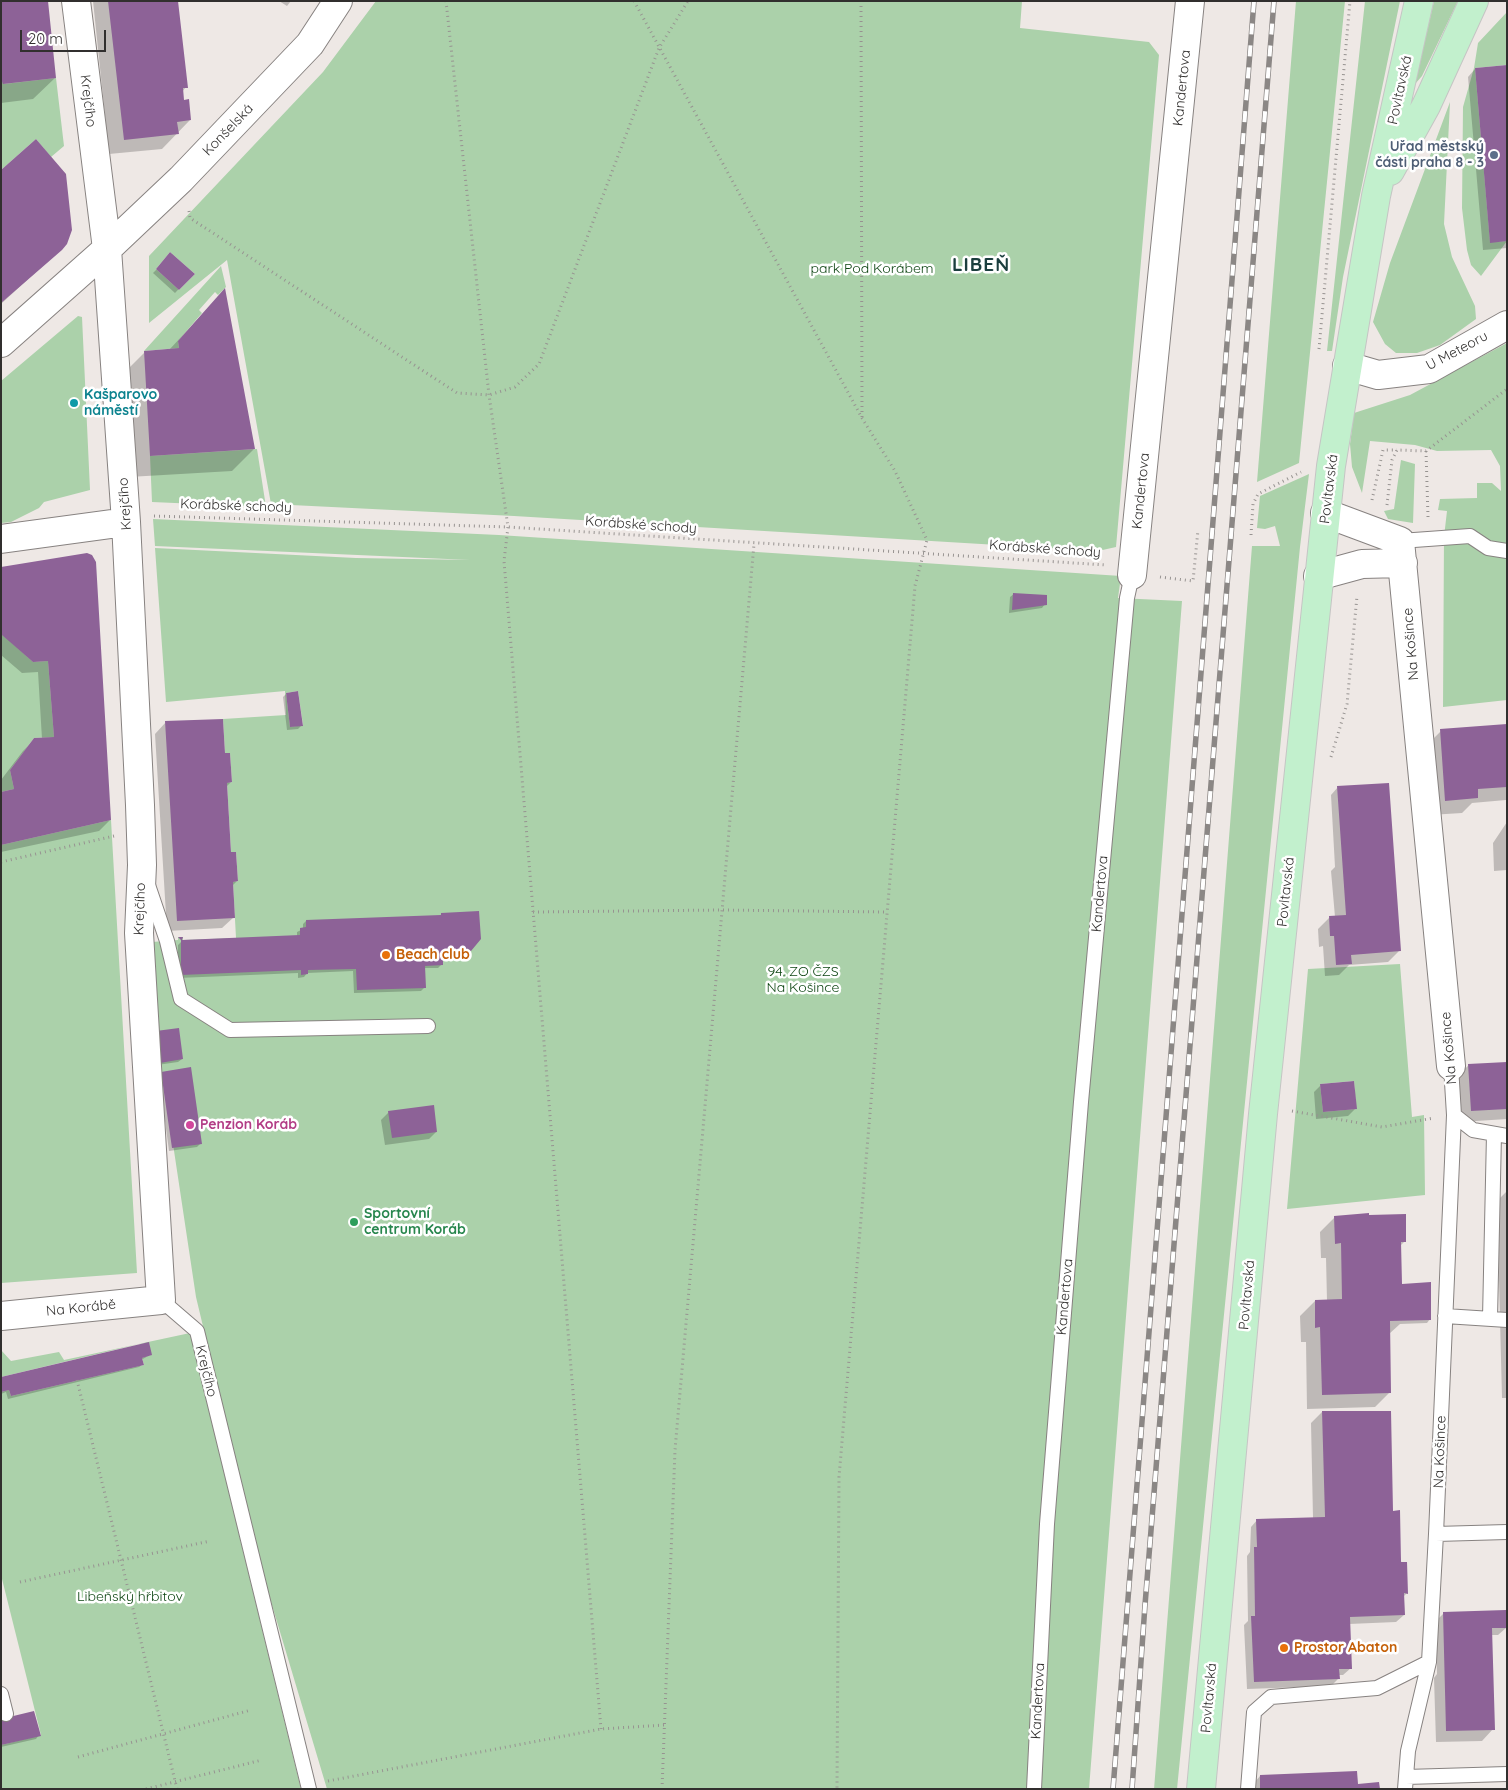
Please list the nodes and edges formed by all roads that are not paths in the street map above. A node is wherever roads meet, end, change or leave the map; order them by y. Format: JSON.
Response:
{"nodes":[{"id":1,"x":76,"y":1,"type":"edge"},
{"id":2,"x":338,"y":1,"type":"edge"},
{"id":3,"x":1190,"y":1,"type":"edge"},
{"id":4,"x":1419,"y":1,"type":"edge"},
{"id":5,"x":1474,"y":1,"type":"edge"},
{"id":6,"x":1376,"y":196,"type":"junction"},
{"id":7,"x":107,"y":249,"type":"junction"},
{"id":8,"x":1507,"y":324,"type":"edge"},
{"id":9,"x":1,"y":343,"type":"edge"},
{"id":10,"x":1347,"y":366,"type":"junction"},
{"id":11,"x":1325,"y":513,"type":"junction"},
{"id":12,"x":136,"y":520,"type":"junction"},
{"id":13,"x":1,"y":539,"type":"edge"},
{"id":14,"x":1507,"y":551,"type":"edge"},
{"id":15,"x":1401,"y":552,"type":"junction"},
{"id":16,"x":1144,"y":576,"type":"joint"},
{"id":17,"x":1318,"y":576,"type":"junction"},
{"id":18,"x":142,"y":865,"type":"junction"},
{"id":19,"x":428,"y":1026,"type":"dead end"},
{"id":20,"x":1451,"y":1066,"type":"joint"},
{"id":21,"x":1454,"y":1115,"type":"junction"},
{"id":22,"x":1500,"y":1135,"type":"edge"},
{"id":23,"x":161,"y":1300,"type":"junction"},
{"id":24,"x":1,"y":1316,"type":"edge"},
{"id":25,"x":1445,"y":1316,"type":"junction"},
{"id":26,"x":1490,"y":1318,"type":"junction"},
{"id":27,"x":1507,"y":1320,"type":"edge"},
{"id":28,"x":1507,"y":1532,"type":"edge"},
{"id":29,"x":1436,"y":1534,"type":"junction"},
{"id":30,"x":1429,"y":1662,"type":"junction"},
{"id":31,"x":1,"y":1694,"type":"edge"},
{"id":32,"x":6,"y":1714,"type":"dead end"},
{"id":33,"x":1507,"y":1774,"type":"edge"},
{"id":34,"x":1405,"y":1783,"type":"edge"},
{"id":35,"x":308,"y":1787,"type":"edge"},
{"id":36,"x":1034,"y":1789,"type":"edge"},
{"id":37,"x":1200,"y":1789,"type":"edge"},
{"id":38,"x":1248,"y":1789,"type":"edge"}],
"edges":[{"from":1,"to":7,"type":"street","name":"Krejčího"},
{"from":2,"to":7,"type":"street","name":"Konšelská"},
{"from":3,"to":16,"type":"street","name":"Kandertova"},
{"from":4,"to":6,"type":"main road","name":"Povltavská"},
{"from":5,"to":6,"type":"main road"},
{"from":6,"to":10,"type":"main road","name":"Povltavská"},
{"from":7,"to":9,"type":"street"},
{"from":7,"to":12,"type":"street","name":"Krejčího"},
{"from":8,"to":10,"type":"street","name":"U Meteoru"},
{"from":10,"to":11,"type":"main road","name":"Povltavská"},
{"from":11,"to":15,"type":"street"},
{"from":11,"to":17,"type":"main road","name":"Povltavská"},
{"from":12,"to":13,"type":"street"},
{"from":12,"to":18,"type":"street","name":"Krejčího"},
{"from":14,"to":15,"type":"lane"},
{"from":15,"to":17,"type":"street"},
{"from":15,"to":20,"type":"street","name":"Na Košince"},
{"from":16,"to":36,"type":"lane","name":"Kandertova"},
{"from":17,"to":37,"type":"main road","name":"Povltavská"},
{"from":18,"to":19,"type":"lane"},
{"from":18,"to":23,"type":"street","name":"Krejčího"},
{"from":20,"to":21,"type":"lane","name":"Na Košince"},
{"from":21,"to":22,"type":"lane"},
{"from":21,"to":25,"type":"lane","name":"Na Košince"},
{"from":22,"to":26,"type":"lane"},
{"from":23,"to":24,"type":"street","name":"Na Korábě"},
{"from":23,"to":35,"type":"lane","name":"Krejčího"},
{"from":25,"to":26,"type":"lane"},
{"from":25,"to":29,"type":"lane","name":"Na Košince"},
{"from":26,"to":27,"type":"lane"},
{"from":28,"to":29,"type":"lane"},
{"from":29,"to":30,"type":"lane","name":"Na Košince"},
{"from":30,"to":34,"type":"lane","name":"Na Košince"},
{"from":30,"to":38,"type":"lane"},
{"from":31,"to":32,"type":"lane"},
{"from":33,"to":34,"type":"lane"}]}
